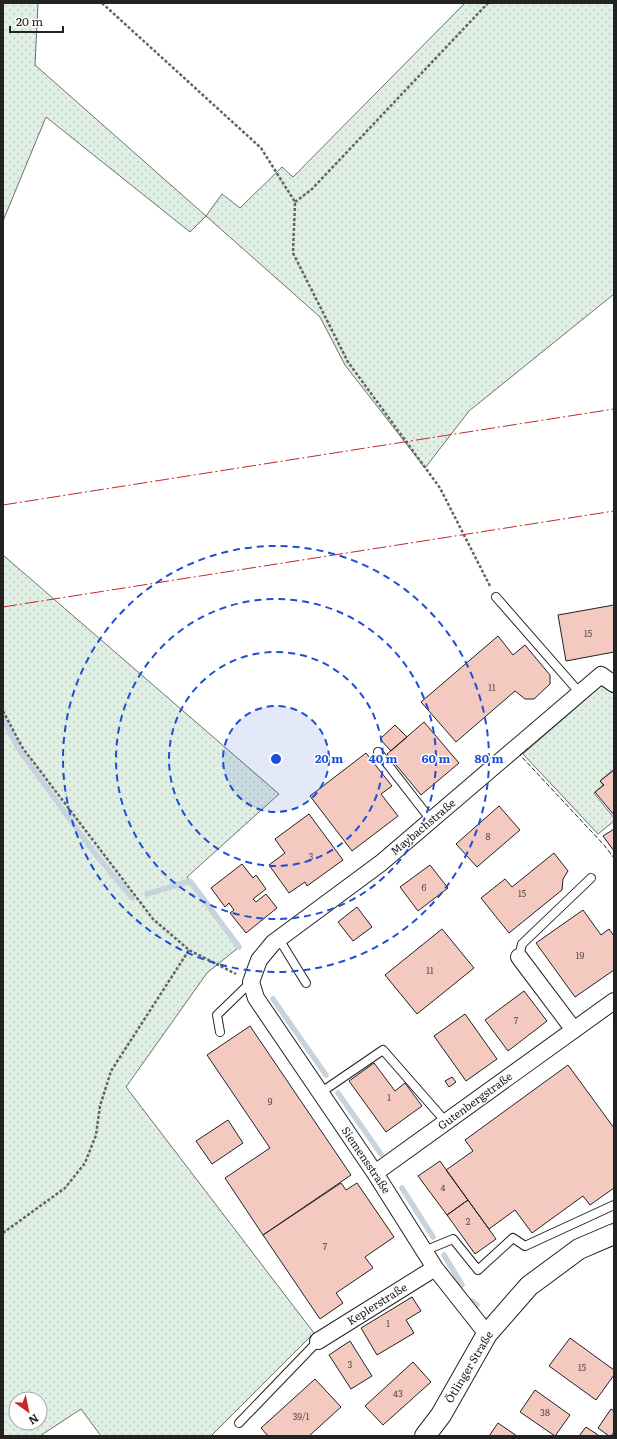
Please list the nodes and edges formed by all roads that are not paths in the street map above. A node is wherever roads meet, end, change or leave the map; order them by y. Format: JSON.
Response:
{"nodes":[{"id":1,"x":496,"y":597,"type":"road end"},
{"id":2,"x":608,"y":679,"type":"edge"},
{"id":3,"x":579,"y":692,"type":"junction"},
{"id":4,"x":378,"y":752,"type":"dead end"},
{"id":5,"x":431,"y":820,"type":"junction"},
{"id":6,"x":591,"y":878,"type":"dead end"},
{"id":7,"x":278,"y":939,"type":"junction"},
{"id":8,"x":519,"y":957,"type":"joint"},
{"id":9,"x":251,"y":982,"type":"junction"},
{"id":10,"x":306,"y":983,"type":"dead end"},
{"id":11,"x":614,"y":1000,"type":"edge"},
{"id":12,"x":574,"y":1030,"type":"junction"},
{"id":13,"x":220,"y":1032,"type":"dead end"},
{"id":14,"x":320,"y":1093,"type":"junction"},
{"id":15,"x":446,"y":1122,"type":"junction"},
{"id":16,"x":376,"y":1173,"type":"junction"},
{"id":17,"x":614,"y":1205,"type":"edge"},
{"id":18,"x":614,"y":1234,"type":"edge"},
{"id":19,"x":424,"y":1251,"type":"junction"},
{"id":20,"x":435,"y":1268,"type":"junction"},
{"id":21,"x":487,"y":1334,"type":"junction"},
{"id":22,"x":318,"y":1341,"type":"joint"},
{"id":23,"x":239,"y":1423,"type":"dead end"},
{"id":24,"x":425,"y":1436,"type":"edge"}],
"edges":[{"from":1,"to":3,"type":"lane"},
{"from":2,"to":3,"type":"street","name":"Maybachstraße"},
{"from":3,"to":5,"type":"street","name":"Maybachstraße"},
{"from":4,"to":5,"type":"lane"},
{"from":5,"to":7,"type":"street","name":"Maybachstraße"},
{"from":6,"to":8,"type":"lane"},
{"from":7,"to":9,"type":"street","name":"Maybachstraße"},
{"from":7,"to":10,"type":"lane"},
{"from":8,"to":12,"type":"street"},
{"from":9,"to":13,"type":"lane"},
{"from":9,"to":14,"type":"street","name":"Siemensstraße"},
{"from":11,"to":12,"type":"street","name":"Gutenbergstraße"},
{"from":12,"to":15,"type":"street","name":"Gutenbergstraße"},
{"from":14,"to":15,"type":"lane"},
{"from":14,"to":16,"type":"street","name":"Siemensstraße"},
{"from":15,"to":16,"type":"street","name":"Gutenbergstraße"},
{"from":16,"to":19,"type":"street","name":"Siemensstraße"},
{"from":17,"to":19,"type":"lane"},
{"from":18,"to":21,"type":"street","name":"Ötlinger Straße"},
{"from":19,"to":20,"type":"street","name":"Siemensstraße"},
{"from":20,"to":21,"type":"street","name":"Siemensstraße"},
{"from":20,"to":22,"type":"street","name":"Keplerstraße"},
{"from":21,"to":24,"type":"street","name":"Ötlinger Straße"},
{"from":22,"to":23,"type":"lane"}]}
